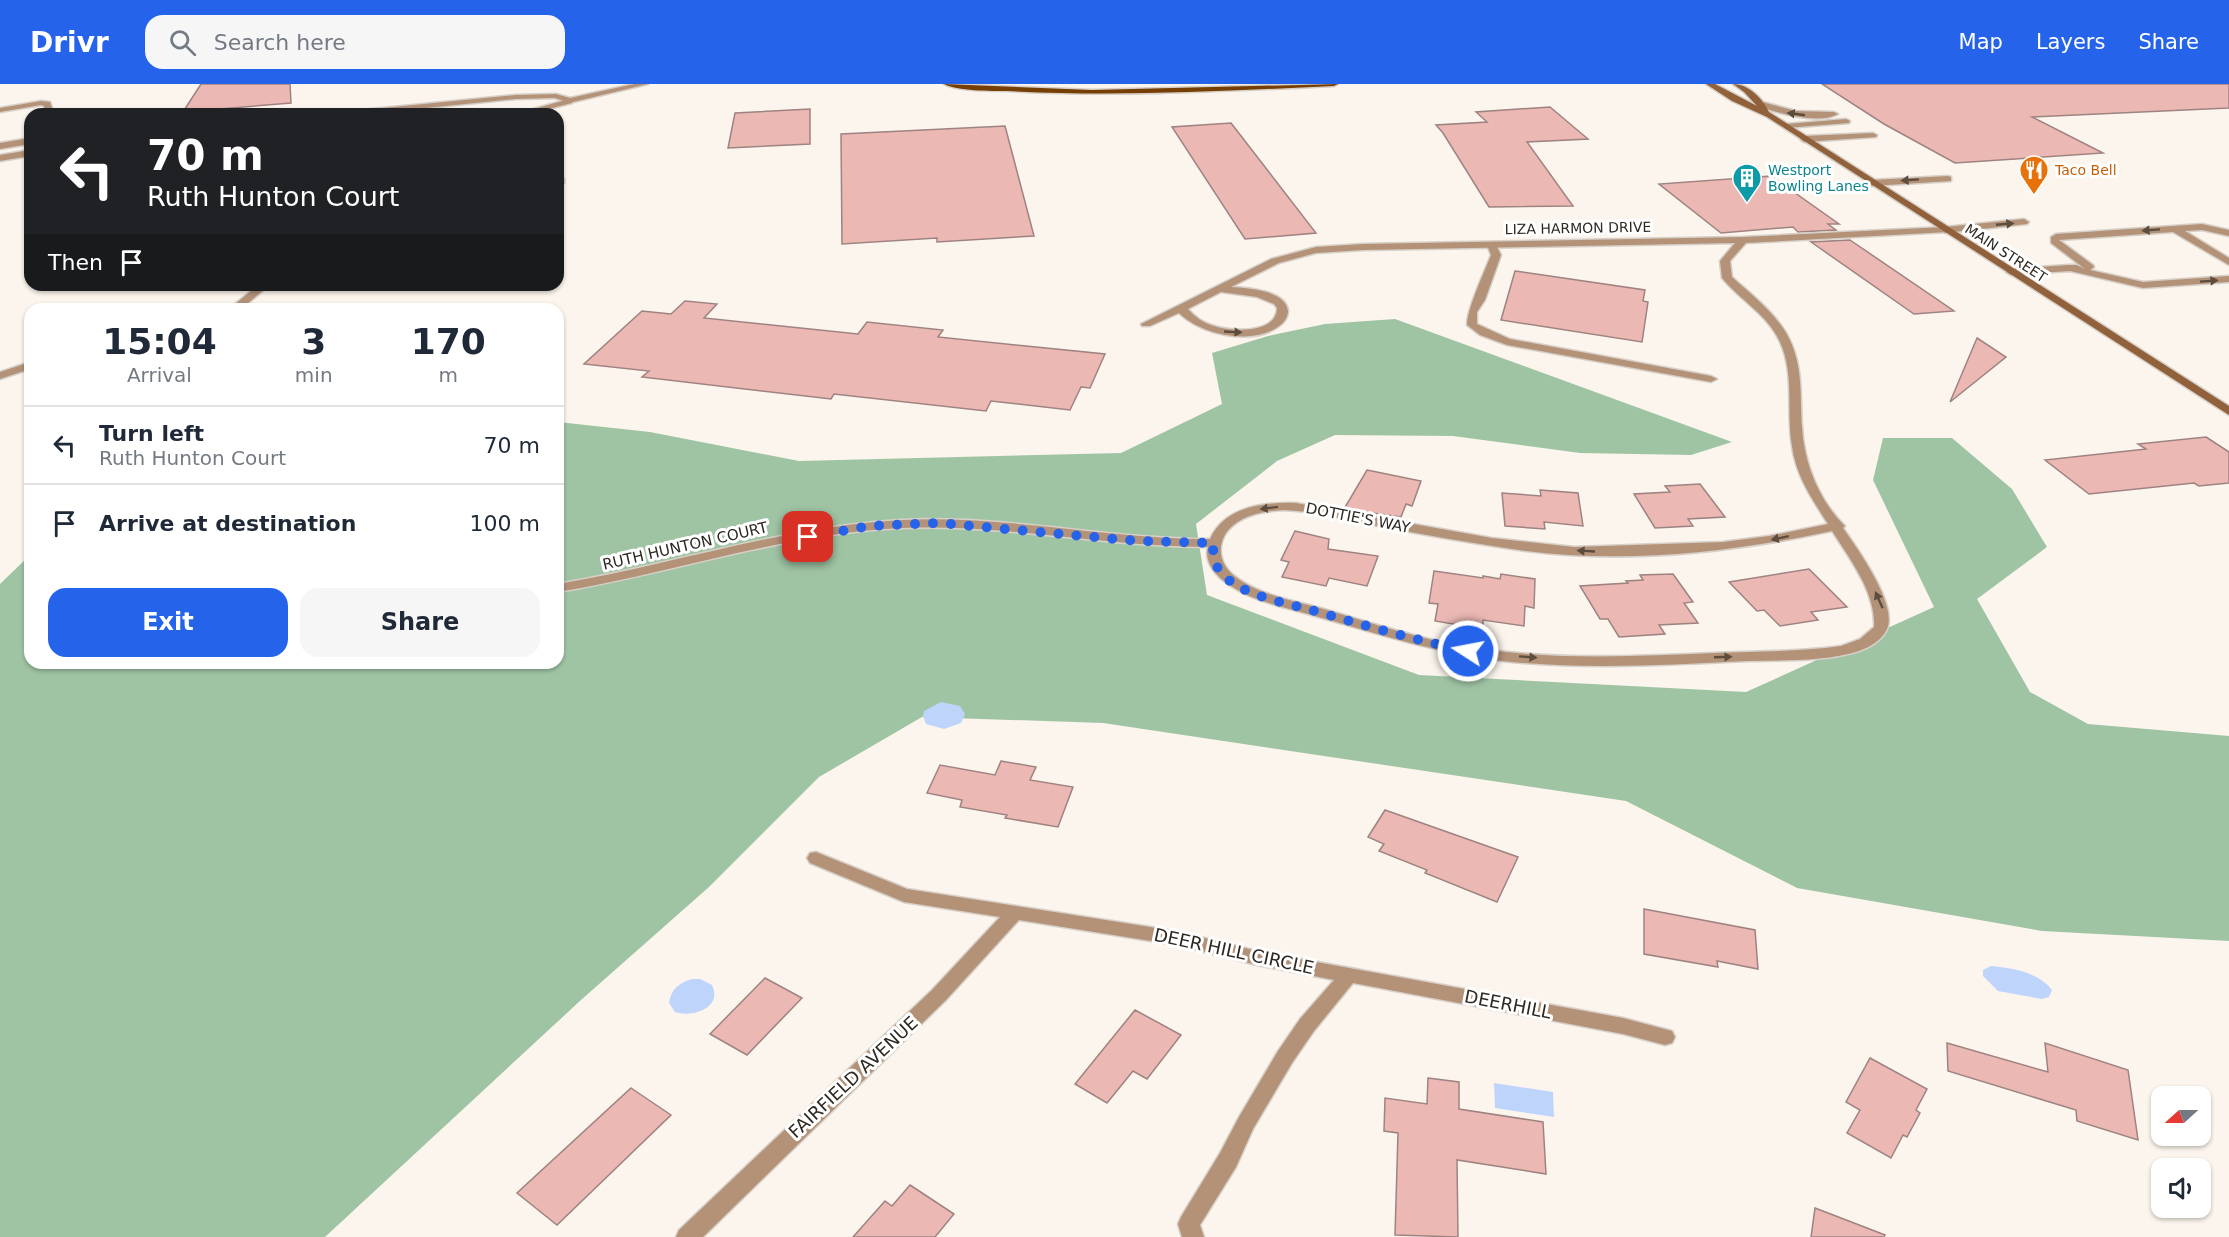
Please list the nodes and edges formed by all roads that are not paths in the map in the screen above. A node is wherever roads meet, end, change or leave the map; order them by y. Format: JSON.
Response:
{"nodes":[{"id":1,"x":644,"y":84,"type":"edge"},
{"id":2,"x":948,"y":84,"type":"edge"},
{"id":3,"x":1334,"y":84,"type":"edge"},
{"id":4,"x":1710,"y":84,"type":"edge"},
{"id":5,"x":1737,"y":84,"type":"edge"},
{"id":6,"x":1142,"y":87,"type":"edge"},
{"id":7,"x":569,"y":101,"type":"junction"},
{"id":8,"x":1759,"y":103,"type":"junction"},
{"id":9,"x":48,"y":108,"type":"edge"},
{"id":10,"x":403,"y":108,"type":"edge"},
{"id":11,"x":543,"y":108,"type":"edge"},
{"id":12,"x":559,"y":108,"type":"edge"},
{"id":13,"x":0,"y":110,"type":"edge"},
{"id":14,"x":1834,"y":114,"type":"dead end"},
{"id":15,"x":1770,"y":115,"type":"junction"},
{"id":16,"x":1846,"y":121,"type":"dead end"},
{"id":17,"x":1786,"y":126,"type":"junction"},
{"id":18,"x":0,"y":134,"type":"edge"},
{"id":19,"x":1874,"y":135,"type":"dead end"},
{"id":20,"x":1804,"y":139,"type":"junction"},
{"id":21,"x":24,"y":142,"type":"edge"},
{"id":22,"x":2,"y":146,"type":"edge"},
{"id":23,"x":24,"y":154,"type":"edge"},
{"id":24,"x":4,"y":157,"type":"edge"},
{"id":25,"x":1880,"y":172,"type":"dead end"},
{"id":26,"x":1857,"y":173,"type":"junction"},
{"id":27,"x":1948,"y":178,"type":"dead end"},
{"id":28,"x":1872,"y":183,"type":"junction"},
{"id":29,"x":2024,"y":222,"type":"dead end"},
{"id":30,"x":2173,"y":228,"type":"junction"},
{"id":31,"x":1945,"y":230,"type":"junction"},
{"id":32,"x":2229,"y":233,"type":"edge"},
{"id":33,"x":1743,"y":240,"type":"junction"},
{"id":34,"x":1492,"y":245,"type":"junction"},
{"id":35,"x":2229,"y":262,"type":"edge"},
{"id":36,"x":2068,"y":268,"type":"junction"},
{"id":37,"x":2011,"y":272,"type":"junction"},
{"id":38,"x":2229,"y":279,"type":"edge"},
{"id":39,"x":1220,"y":289,"type":"junction"},
{"id":40,"x":257,"y":291,"type":"edge"},
{"id":41,"x":242,"y":303,"type":"edge"},
{"id":42,"x":1182,"y":308,"type":"junction"},
{"id":43,"x":1146,"y":324,"type":"dead end"},
{"id":44,"x":24,"y":367,"type":"edge"},
{"id":45,"x":0,"y":376,"type":"edge"},
{"id":46,"x":1712,"y":380,"type":"dead end"},
{"id":47,"x":2229,"y":411,"type":"edge"},
{"id":48,"x":1838,"y":526,"type":"junction"},
{"id":49,"x":1213,"y":543,"type":"junction"},
{"id":50,"x":564,"y":587,"type":"edge"},
{"id":51,"x":816,"y":858,"type":"dead end"},
{"id":52,"x":1015,"y":913,"type":"junction"},
{"id":53,"x":1350,"y":974,"type":"junction"},
{"id":54,"x":1665,"y":1037,"type":"dead end"},
{"id":55,"x":687,"y":1237,"type":"edge"},
{"id":56,"x":1192,"y":1237,"type":"edge"}],
"edges":[{"from":1,"to":7,"type":"street"},
{"from":2,"to":6,"type":"main road"},
{"from":3,"to":6,"type":"main road"},
{"from":4,"to":15,"type":"main road","name":"MAIN STREET"},
{"from":5,"to":8,"type":"main road","name":"MAIN STREET"},
{"from":7,"to":10,"type":"street"},
{"from":7,"to":11,"type":"street"},
{"from":7,"to":12,"type":"street"},
{"from":14,"to":8,"type":"street","one_way":true},
{"from":8,"to":15,"type":"main road","name":"MAIN STREET"},
{"from":9,"to":13,"type":"street"},
{"from":15,"to":17,"type":"main road","name":"MAIN STREET"},
{"from":16,"to":17,"type":"street"},
{"from":17,"to":20,"type":"main road","name":"MAIN STREET"},
{"from":18,"to":22,"type":"street"},
{"from":19,"to":20,"type":"street"},
{"from":20,"to":26,"type":"main road","name":"MAIN STREET"},
{"from":21,"to":22,"type":"street"},
{"from":22,"to":24,"type":"street"},
{"from":23,"to":24,"type":"street"},
{"from":25,"to":26,"type":"street"},
{"from":26,"to":28,"type":"main road","name":"MAIN STREET"},
{"from":27,"to":28,"type":"street","one_way":true},
{"from":28,"to":31,"type":"main road","name":"MAIN STREET"},
{"from":31,"to":29,"type":"street","name":"LIZA HARMON DRIVE","one_way":true},
{"from":30,"to":32,"type":"street"},
{"from":30,"to":35,"type":"street"},
{"from":30,"to":36,"type":"street","one_way":true},
{"from":31,"to":33,"type":"street","name":"LIZA HARMON DRIVE"},
{"from":31,"to":37,"type":"main road","name":"MAIN STREET"},
{"from":33,"to":34,"type":"street","name":"LIZA HARMON DRIVE"},
{"from":33,"to":48,"type":"street"},
{"from":34,"to":39,"type":"street","name":"LIZA HARMON DRIVE"},
{"from":34,"to":46,"type":"street"},
{"from":36,"to":37,"type":"street"},
{"from":36,"to":38,"type":"street","one_way":true},
{"from":37,"to":47,"type":"main road","name":"MAIN STREET"},
{"from":39,"to":42,"type":"street","name":"LIZA HARMON DRIVE"},
{"from":42,"to":39,"type":"street","one_way":true},
{"from":40,"to":41,"type":"street"},
{"from":42,"to":43,"type":"street","name":"LIZA HARMON DRIVE"},
{"from":44,"to":45,"type":"street"},
{"from":48,"to":49,"type":"street","name":"DOTTIE'S WAY","one_way":true},
{"from":49,"to":48,"type":"street","one_way":true},
{"from":49,"to":50,"type":"street","name":"RUTH HUNTON COURT"},
{"from":51,"to":52,"type":"street","name":"DEER HILL CIRCLE"},
{"from":52,"to":53,"type":"street","name":"DEER HILL CIRCLE"},
{"from":52,"to":55,"type":"street","name":"FAIRFIELD AVENUE"},
{"from":53,"to":54,"type":"street","name":"DEERHILL"},
{"from":53,"to":56,"type":"street"}]}
